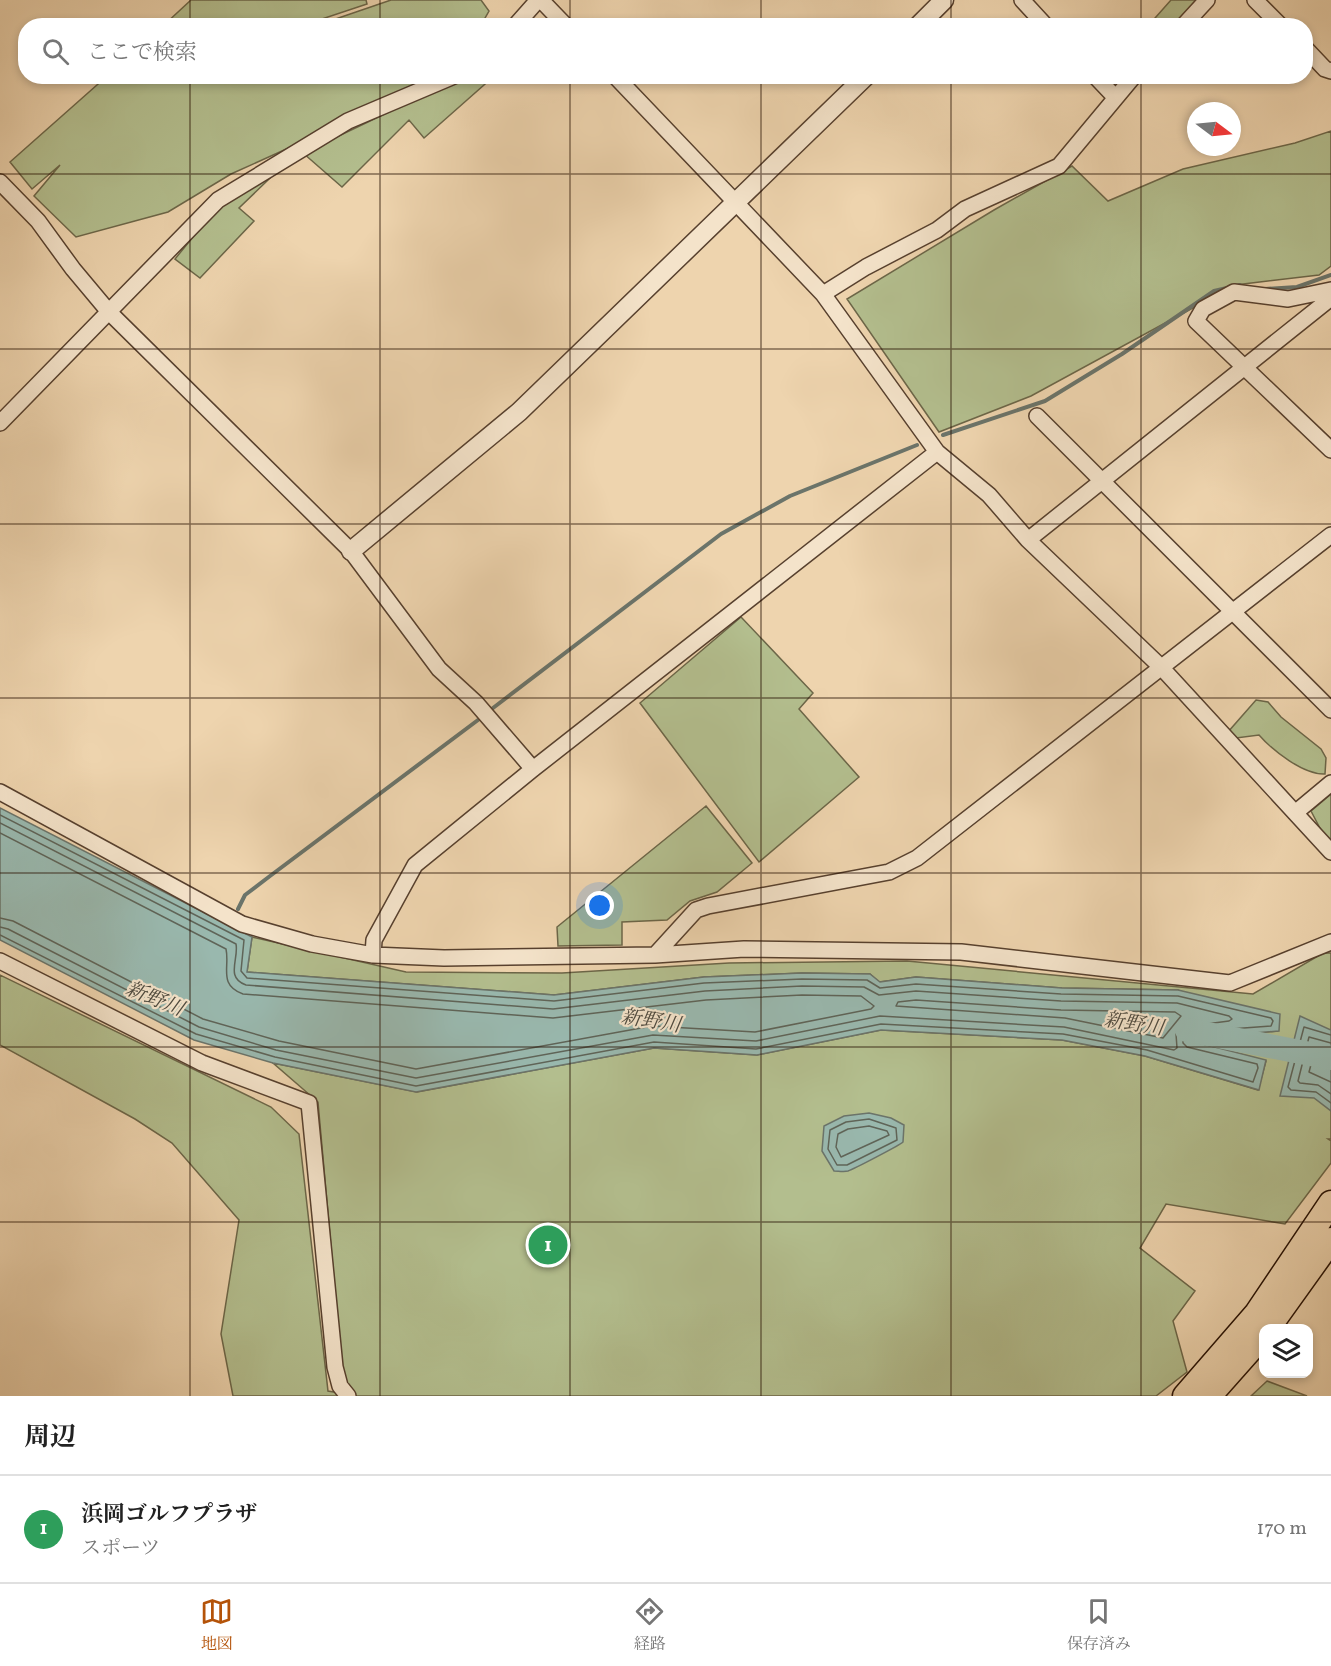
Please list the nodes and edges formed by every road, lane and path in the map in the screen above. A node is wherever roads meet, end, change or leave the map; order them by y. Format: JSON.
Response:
{"nodes":[{"id":1,"x":540,"y":0,"type":"edge"},
{"id":2,"x":944,"y":0,"type":"edge"},
{"id":3,"x":1022,"y":0,"type":"edge"},
{"id":4,"x":1207,"y":0,"type":"edge"},
{"id":5,"x":1255,"y":0,"type":"edge"},
{"id":6,"x":523,"y":18,"type":"edge"},
{"id":7,"x":558,"y":18,"type":"edge"},
{"id":8,"x":926,"y":18,"type":"edge"},
{"id":9,"x":1039,"y":18,"type":"edge"},
{"id":10,"x":1190,"y":18,"type":"edge"},
{"id":11,"x":1273,"y":18,"type":"edge"},
{"id":12,"x":1313,"y":57,"type":"edge"},
{"id":13,"x":1331,"y":71,"type":"edge"},
{"id":14,"x":435,"y":84,"type":"edge"},
{"id":15,"x":623,"y":84,"type":"edge"},
{"id":16,"x":858,"y":84,"type":"edge"},
{"id":17,"x":1103,"y":84,"type":"edge"},
{"id":18,"x":1127,"y":84,"type":"edge"},
{"id":19,"x":1115,"y":97,"type":"junction"},
{"id":20,"x":0,"y":182,"type":"edge"},
{"id":21,"x":737,"y":202,"type":"junction"},
{"id":22,"x":1331,"y":290,"type":"edge"},
{"id":23,"x":823,"y":294,"type":"junction"},
{"id":24,"x":1331,"y":298,"type":"edge"},
{"id":25,"x":109,"y":312,"type":"junction"},
{"id":26,"x":1245,"y":367,"type":"junction"},
{"id":27,"x":1037,"y":416,"type":"dead end"},
{"id":28,"x":0,"y":423,"type":"edge"},
{"id":29,"x":1331,"y":450,"type":"edge"},
{"id":30,"x":937,"y":452,"type":"junction"},
{"id":31,"x":1101,"y":481,"type":"junction"},
{"id":32,"x":1331,"y":535,"type":"edge"},
{"id":33,"x":1028,"y":540,"type":"junction"},
{"id":34,"x":351,"y":550,"type":"junction"},
{"id":35,"x":1232,"y":612,"type":"junction"},
{"id":36,"x":1161,"y":668,"type":"junction"},
{"id":37,"x":1331,"y":710,"type":"edge"},
{"id":38,"x":533,"y":769,"type":"junction"},
{"id":39,"x":1331,"y":783,"type":"edge"},
{"id":40,"x":0,"y":792,"type":"edge"},
{"id":41,"x":1295,"y":813,"type":"junction"},
{"id":42,"x":1331,"y":852,"type":"edge"},
{"id":43,"x":1331,"y":942,"type":"edge"},
{"id":44,"x":373,"y":955,"type":"junction"},
{"id":45,"x":655,"y":955,"type":"junction"},
{"id":46,"x":0,"y":961,"type":"edge"},
{"id":47,"x":1331,"y":1203,"type":"edge"},
{"id":48,"x":1331,"y":1240,"type":"edge"},
{"id":49,"x":1272,"y":1324,"type":"edge"},
{"id":50,"x":1259,"y":1339,"type":"edge"},
{"id":51,"x":348,"y":1396,"type":"edge"},
{"id":52,"x":1185,"y":1396,"type":"edge"},
{"id":53,"x":1209,"y":1396,"type":"edge"}],
"edges":[{"from":1,"to":6,"type":"street"},
{"from":1,"to":7,"type":"street"},
{"from":2,"to":8,"type":"street"},
{"from":3,"to":9,"type":"street"},
{"from":4,"to":10,"type":"street"},
{"from":5,"to":11,"type":"street"},
{"from":12,"to":13,"type":"street"},
{"from":14,"to":25,"type":"street"},
{"from":15,"to":21,"type":"street"},
{"from":16,"to":21,"type":"street"},
{"from":17,"to":19,"type":"street"},
{"from":18,"to":19,"type":"street"},
{"from":19,"to":23,"type":"street"},
{"from":20,"to":25,"type":"street"},
{"from":21,"to":23,"type":"street"},
{"from":21,"to":34,"type":"street"},
{"from":22,"to":26,"type":"street"},
{"from":23,"to":30,"type":"street"},
{"from":24,"to":26,"type":"street"},
{"from":25,"to":28,"type":"street"},
{"from":25,"to":34,"type":"street"},
{"from":26,"to":29,"type":"street"},
{"from":26,"to":31,"type":"street"},
{"from":27,"to":31,"type":"street"},
{"from":30,"to":33,"type":"street"},
{"from":30,"to":38,"type":"street"},
{"from":31,"to":33,"type":"street"},
{"from":31,"to":35,"type":"street"},
{"from":32,"to":35,"type":"street"},
{"from":33,"to":36,"type":"street"},
{"from":34,"to":38,"type":"street"},
{"from":35,"to":36,"type":"street"},
{"from":35,"to":37,"type":"street"},
{"from":36,"to":41,"type":"street"},
{"from":36,"to":45,"type":"street"},
{"from":38,"to":44,"type":"street"},
{"from":39,"to":41,"type":"street"},
{"from":40,"to":44,"type":"street"},
{"from":41,"to":42,"type":"street"},
{"from":43,"to":45,"type":"street"},
{"from":44,"to":45,"type":"street"},
{"from":46,"to":51,"type":"street"},
{"from":47,"to":52,"type":"highway"},
{"from":48,"to":49,"type":"highway"},
{"from":50,"to":53,"type":"highway"}]}
